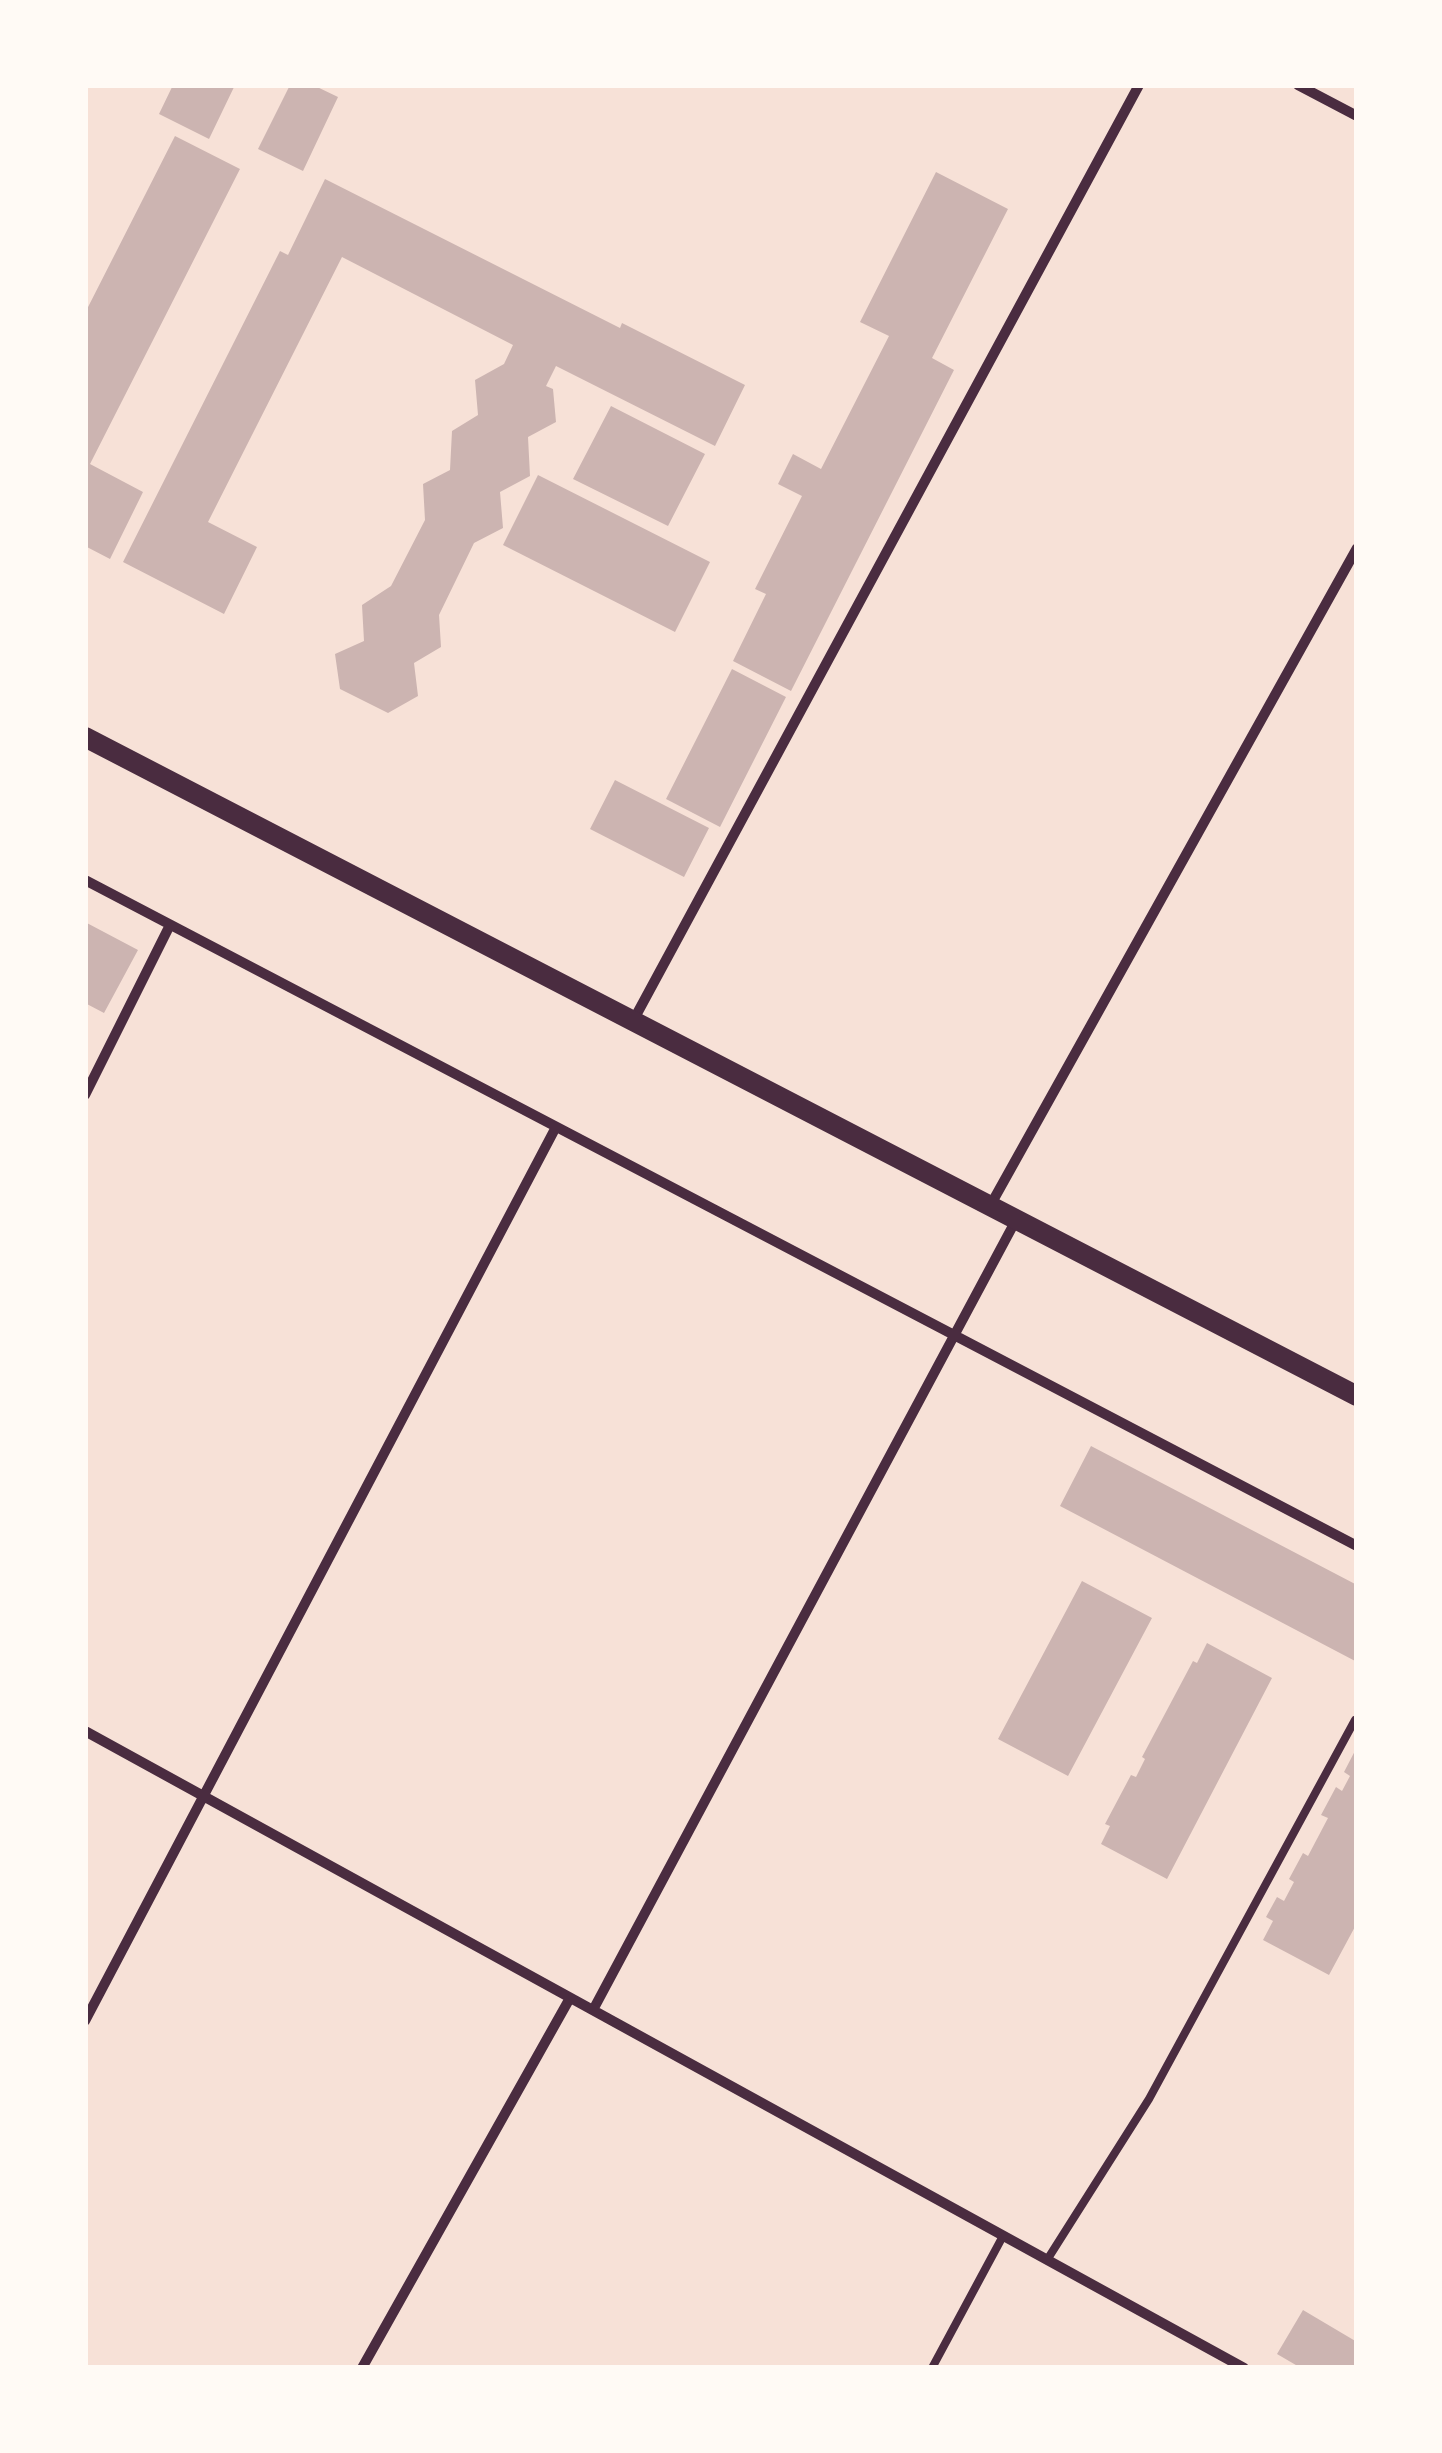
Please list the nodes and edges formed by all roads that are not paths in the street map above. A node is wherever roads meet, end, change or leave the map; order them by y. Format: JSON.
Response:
{"nodes":[{"id":1,"x":1139,"y":85,"type":"edge"},
{"id":2,"x":1298,"y":85,"type":"edge"},
{"id":3,"x":1357,"y":116,"type":"edge"},
{"id":4,"x":1357,"y":548,"type":"edge"},
{"id":5,"x":85,"y":738,"type":"edge"},
{"id":6,"x":85,"y":880,"type":"edge"},
{"id":7,"x":170,"y":924,"type":"junction"},
{"id":8,"x":633,"y":1022,"type":"junction"},
{"id":9,"x":85,"y":1095,"type":"edge"},
{"id":10,"x":556,"y":1126,"type":"junction"},
{"id":11,"x":990,"y":1206,"type":"junction"},
{"id":12,"x":1016,"y":1220,"type":"junction"},
{"id":13,"x":954,"y":1335,"type":"junction"},
{"id":14,"x":1357,"y":1396,"type":"edge"},
{"id":15,"x":1357,"y":1546,"type":"edge"},
{"id":16,"x":1355,"y":1720,"type":"edge"},
{"id":17,"x":85,"y":1731,"type":"edge"},
{"id":18,"x":203,"y":1796,"type":"junction"},
{"id":19,"x":570,"y":1998,"type":"junction"},
{"id":20,"x":593,"y":2010,"type":"junction"},
{"id":21,"x":85,"y":2021,"type":"edge"},
{"id":22,"x":1004,"y":2236,"type":"junction"},
{"id":23,"x":1046,"y":2260,"type":"junction"},
{"id":24,"x":362,"y":2368,"type":"edge"},
{"id":25,"x":932,"y":2368,"type":"edge"},
{"id":26,"x":1244,"y":2368,"type":"edge"}],
"edges":[{"from":1,"to":8,"type":"street"},
{"from":2,"to":3,"type":"street"},
{"from":4,"to":11,"type":"street"},
{"from":5,"to":8,"type":"main road"},
{"from":6,"to":7,"type":"street"},
{"from":7,"to":9,"type":"street"},
{"from":7,"to":10,"type":"street"},
{"from":8,"to":11,"type":"main road"},
{"from":10,"to":13,"type":"street"},
{"from":10,"to":18,"type":"street"},
{"from":11,"to":12,"type":"main road"},
{"from":12,"to":13,"type":"street"},
{"from":12,"to":14,"type":"main road"},
{"from":13,"to":15,"type":"street"},
{"from":13,"to":20,"type":"street"},
{"from":16,"to":23,"type":"lane"},
{"from":17,"to":18,"type":"street"},
{"from":18,"to":19,"type":"street"},
{"from":18,"to":21,"type":"street"},
{"from":19,"to":20,"type":"street"},
{"from":19,"to":24,"type":"street"},
{"from":20,"to":22,"type":"street"},
{"from":22,"to":23,"type":"street"},
{"from":22,"to":25,"type":"lane"},
{"from":23,"to":26,"type":"street"}]}
